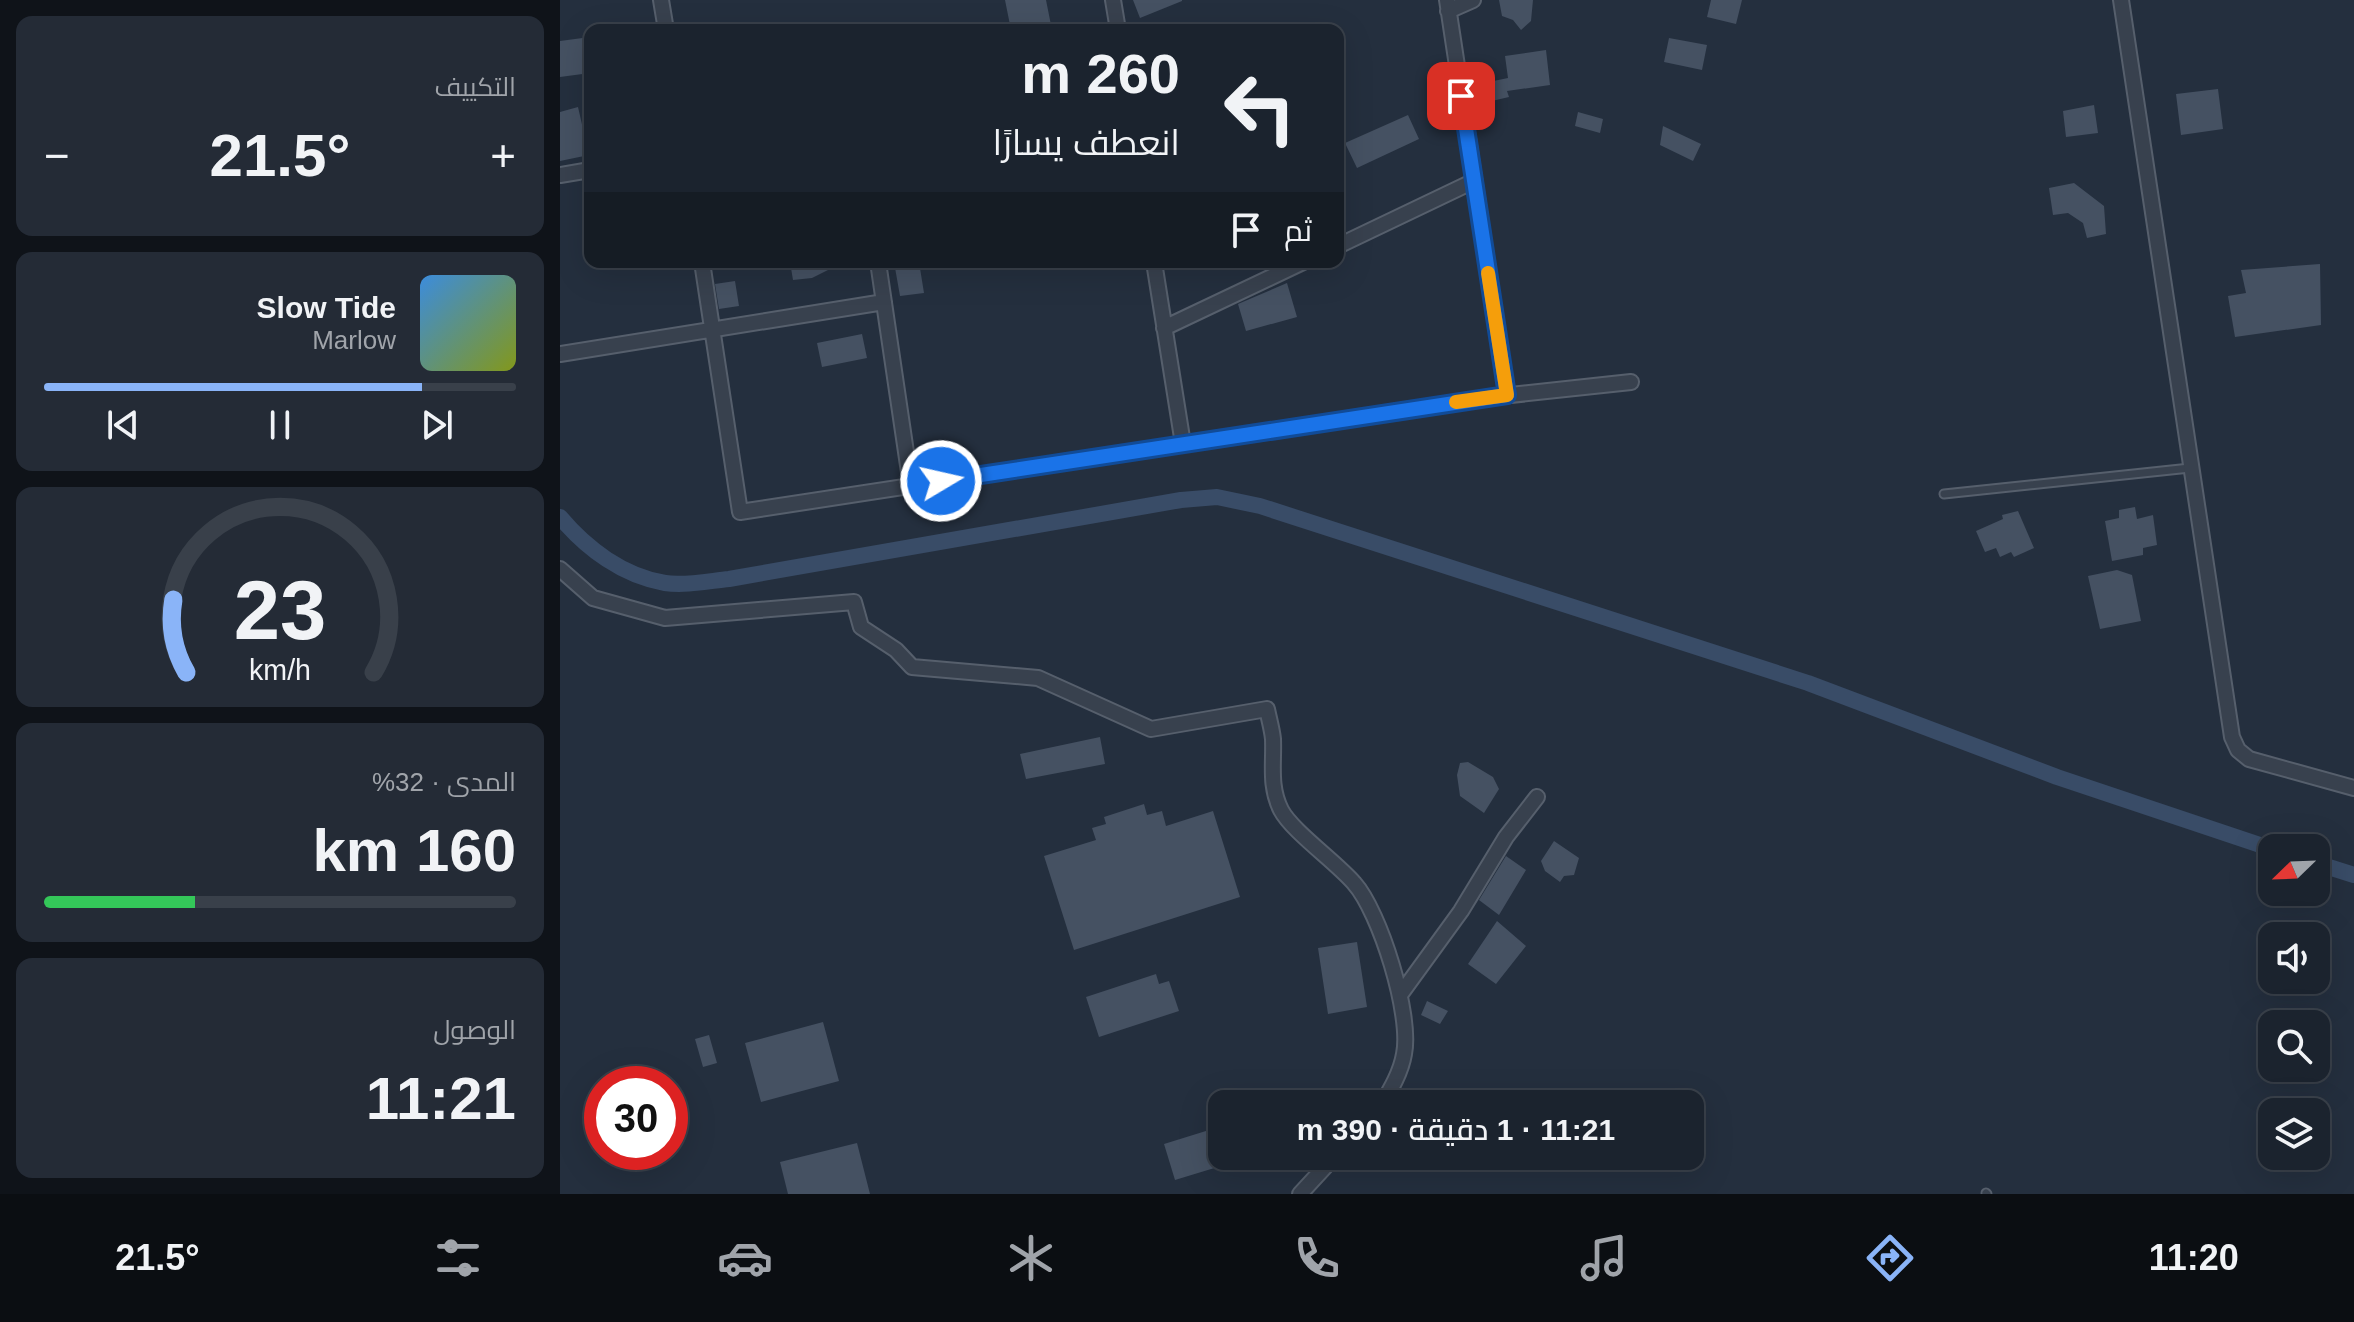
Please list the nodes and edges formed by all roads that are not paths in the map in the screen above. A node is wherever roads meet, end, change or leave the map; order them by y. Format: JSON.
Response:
{"nodes":[{"id":1,"x":661,"y":0,"type":"edge"},
{"id":2,"x":1113,"y":0,"type":"edge"},
{"id":3,"x":1473,"y":0,"type":"edge"},
{"id":4,"x":2121,"y":0,"type":"edge"},
{"id":5,"x":1448,"y":5,"type":"edge"},
{"id":6,"x":665,"y":24,"type":"edge"},
{"id":7,"x":1117,"y":24,"type":"edge"},
{"id":8,"x":584,"y":171,"type":"edge"},
{"id":9,"x":560,"y":175,"type":"edge"},
{"id":10,"x":1474,"y":181,"type":"junction"},
{"id":11,"x":1344,"y":243,"type":"edge"},
{"id":12,"x":703,"y":268,"type":"edge"},
{"id":13,"x":879,"y":268,"type":"edge"},
{"id":14,"x":1155,"y":268,"type":"edge"},
{"id":15,"x":1290,"y":268,"type":"edge"},
{"id":16,"x":884,"y":302,"type":"junction"},
{"id":17,"x":1164,"y":328,"type":"junction"},
{"id":18,"x":712,"y":330,"type":"junction"},
{"id":19,"x":560,"y":354,"type":"edge"},
{"id":20,"x":1631,"y":382,"type":"dead end"},
{"id":21,"x":1507,"y":395,"type":"junction"},
{"id":22,"x":1183,"y":444,"type":"junction"},
{"id":23,"x":2190,"y":468,"type":"junction"},
{"id":24,"x":911,"y":486,"type":"junction"},
{"id":25,"x":1944,"y":494,"type":"dead end"},
{"id":26,"x":560,"y":569,"type":"edge"},
{"id":27,"x":2354,"y":788,"type":"edge"},
{"id":28,"x":1537,"y":797,"type":"dead end"},
{"id":29,"x":1400,"y":995,"type":"junction"},
{"id":30,"x":1390,"y":1090,"type":"edge"},
{"id":31,"x":1322,"y":1170,"type":"edge"},
{"id":32,"x":1300,"y":1194,"type":"edge"}],
"edges":[{"from":1,"to":6,"type":"street"},
{"from":2,"to":7,"type":"street"},
{"from":3,"to":5,"type":"street"},
{"from":4,"to":23,"type":"street"},
{"from":5,"to":10,"type":"street"},
{"from":8,"to":9,"type":"street"},
{"from":10,"to":11,"type":"street"},
{"from":10,"to":21,"type":"street"},
{"from":12,"to":18,"type":"street"},
{"from":13,"to":16,"type":"street"},
{"from":14,"to":17,"type":"street"},
{"from":15,"to":17,"type":"street"},
{"from":16,"to":18,"type":"street"},
{"from":16,"to":24,"type":"street"},
{"from":17,"to":22,"type":"street"},
{"from":18,"to":19,"type":"street"},
{"from":18,"to":24,"type":"street"},
{"from":20,"to":21,"type":"street"},
{"from":21,"to":22,"type":"street"},
{"from":22,"to":24,"type":"street"},
{"from":23,"to":25,"type":"lane"},
{"from":23,"to":27,"type":"street"},
{"from":26,"to":29,"type":"street"},
{"from":28,"to":29,"type":"street"},
{"from":29,"to":30,"type":"street"},
{"from":31,"to":32,"type":"street"}]}
